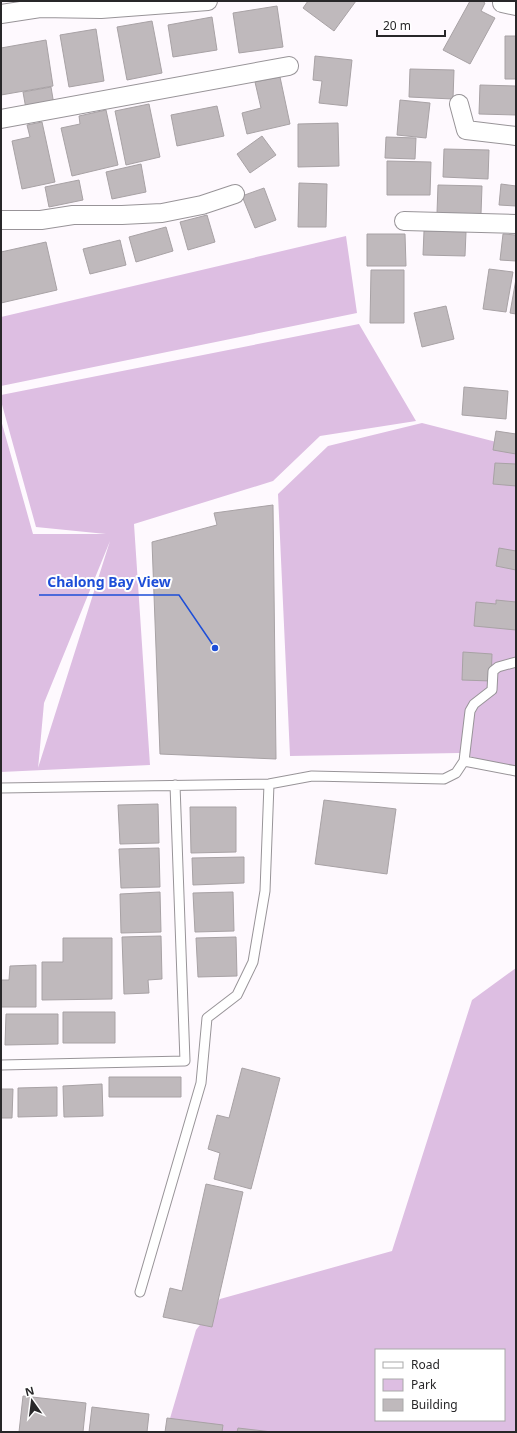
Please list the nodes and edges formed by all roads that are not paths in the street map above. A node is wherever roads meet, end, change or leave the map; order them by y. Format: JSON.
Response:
{"nodes":[{"id":1,"x":208,"y":1,"type":"edge"},
{"id":2,"x":1,"y":14,"type":"edge"},
{"id":3,"x":289,"y":66,"type":"dead end"},
{"id":4,"x":459,"y":104,"type":"dead end"},
{"id":5,"x":1,"y":119,"type":"edge"},
{"id":6,"x":516,"y":136,"type":"edge"},
{"id":7,"x":235,"y":194,"type":"dead end"},
{"id":8,"x":1,"y":220,"type":"edge"},
{"id":9,"x":404,"y":221,"type":"dead end"},
{"id":10,"x":516,"y":224,"type":"edge"},
{"id":11,"x":516,"y":662,"type":"edge"},
{"id":12,"x":464,"y":762,"type":"junction"},
{"id":13,"x":516,"y":771,"type":"edge"},
{"id":14,"x":269,"y":784,"type":"junction"},
{"id":15,"x":175,"y":785,"type":"junction"},
{"id":16,"x":1,"y":788,"type":"edge"},
{"id":17,"x":1,"y":1065,"type":"edge"},
{"id":18,"x":140,"y":1292,"type":"dead end"}],
"edges":[{"from":1,"to":2,"type":"street"},
{"from":3,"to":5,"type":"street"},
{"from":4,"to":6,"type":"street"},
{"from":7,"to":8,"type":"street"},
{"from":9,"to":10,"type":"street"},
{"from":11,"to":12,"type":"lane"},
{"from":12,"to":13,"type":"lane"},
{"from":12,"to":14,"type":"lane"},
{"from":14,"to":15,"type":"lane"},
{"from":14,"to":18,"type":"lane"},
{"from":15,"to":16,"type":"lane"},
{"from":15,"to":17,"type":"lane"}]}
